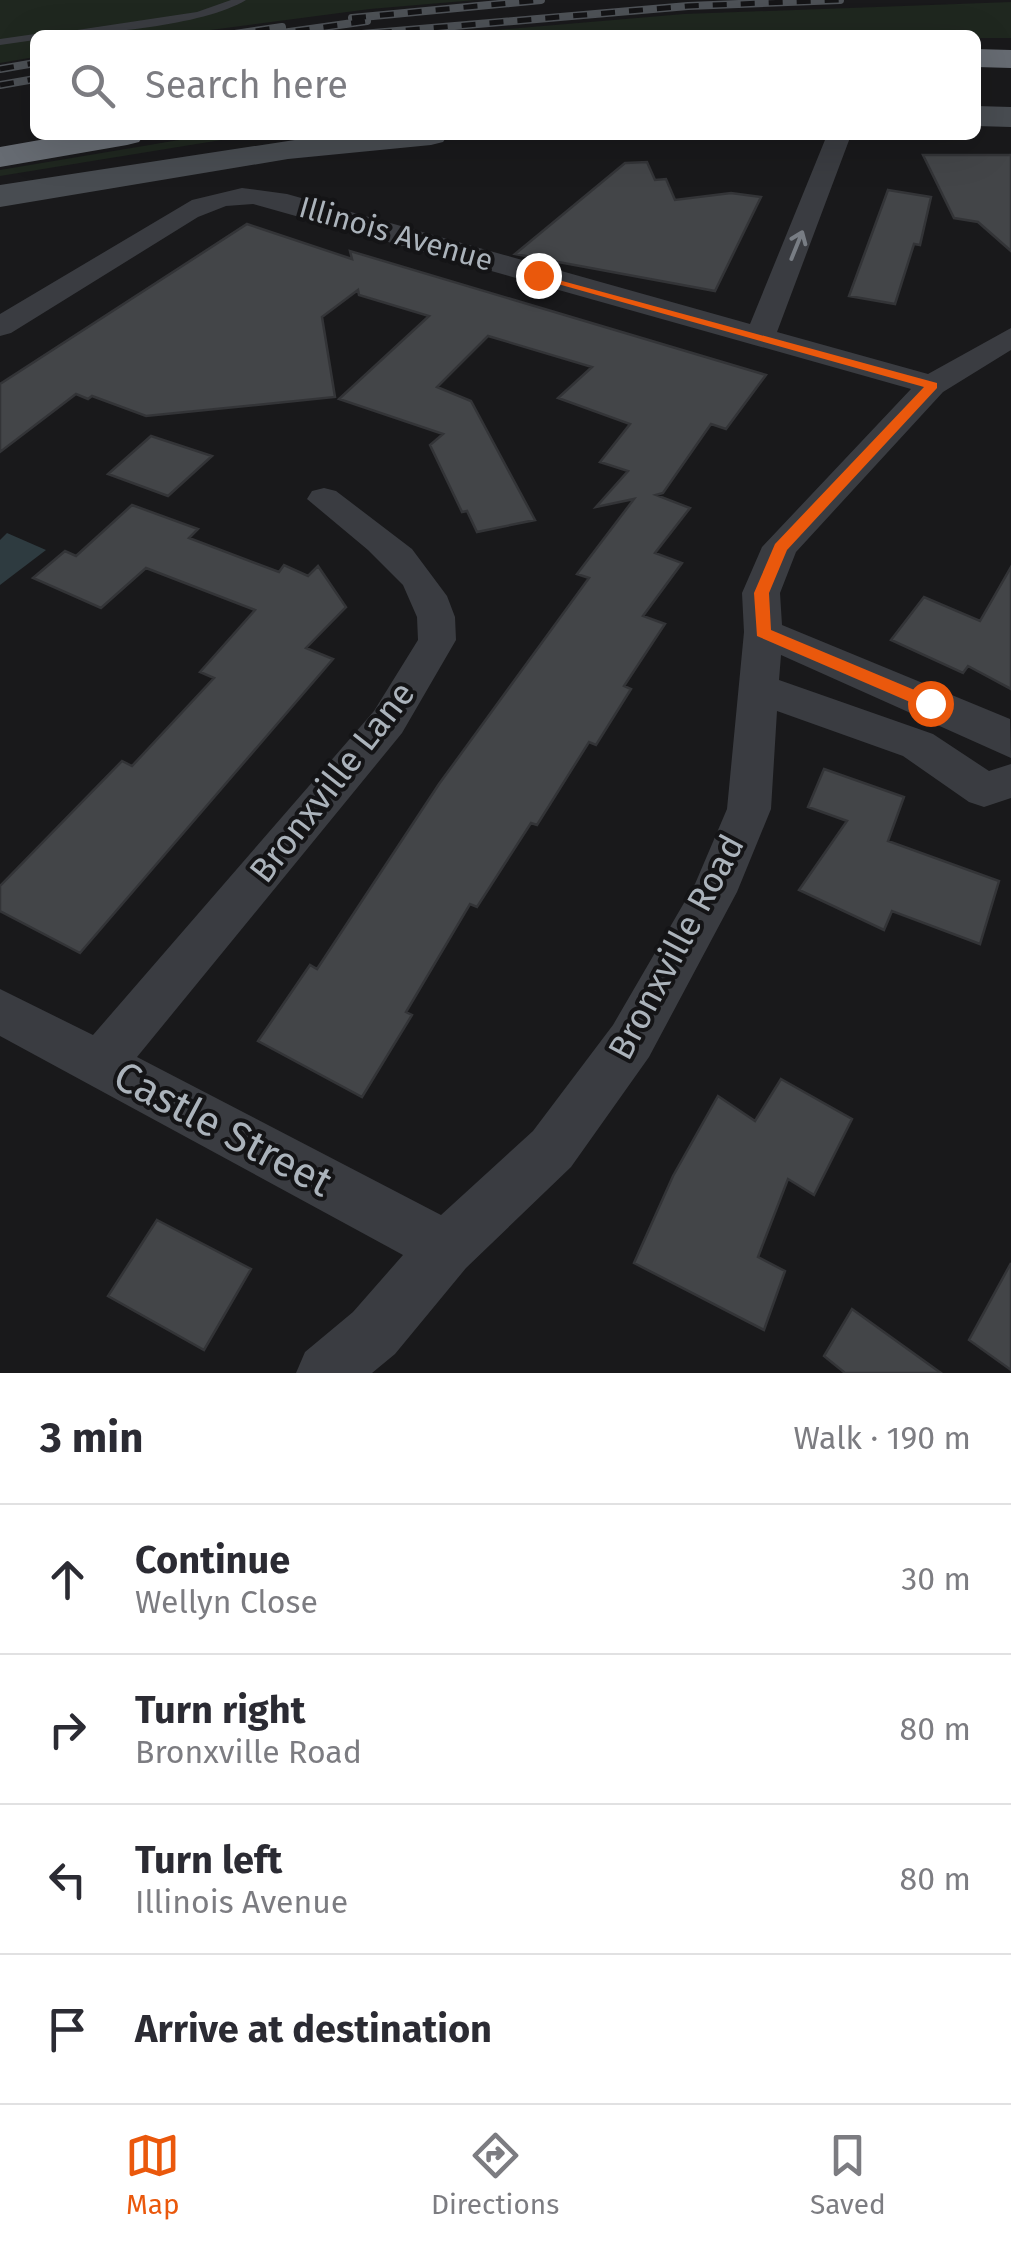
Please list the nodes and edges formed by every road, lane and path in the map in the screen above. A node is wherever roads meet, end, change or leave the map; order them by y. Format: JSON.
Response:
{"nodes":[{"id":1,"x":241,"y":0,"type":"edge"},
{"id":2,"x":85,"y":30,"type":"edge"},
{"id":3,"x":30,"y":38,"type":"edge"},
{"id":4,"x":0,"y":42,"type":"edge"},
{"id":5,"x":981,"y":46,"type":"edge"},
{"id":6,"x":1011,"y":46,"type":"edge"},
{"id":7,"x":981,"y":58,"type":"edge"},
{"id":8,"x":1011,"y":59,"type":"edge"},
{"id":9,"x":981,"y":78,"type":"edge"},
{"id":10,"x":1011,"y":78,"type":"edge"},
{"id":11,"x":981,"y":116,"type":"edge"},
{"id":12,"x":1011,"y":118,"type":"edge"},
{"id":13,"x":30,"y":125,"type":"edge"},
{"id":14,"x":0,"y":130,"type":"edge"},
{"id":15,"x":98,"y":140,"type":"edge"},
{"id":16,"x":380,"y":140,"type":"edge"},
{"id":17,"x":838,"y":140,"type":"edge"},
{"id":18,"x":0,"y":157,"type":"edge"},
{"id":19,"x":0,"y":196,"type":"edge"},
{"id":20,"x":0,"y":328,"type":"edge"},
{"id":21,"x":760,"y":336,"type":"junction"},
{"id":22,"x":1011,"y":338,"type":"edge"},
{"id":23,"x":932,"y":385,"type":"junction"},
{"id":24,"x":324,"y":500,"type":"dead end"},
{"id":25,"x":763,"y":632,"type":"junction"},
{"id":26,"x":757,"y":688,"type":"junction"},
{"id":27,"x":930,"y":703,"type":"junction"},
{"id":28,"x":1011,"y":742,"type":"edge"},
{"id":29,"x":918,"y":745,"type":"junction"},
{"id":30,"x":1011,"y":781,"type":"edge"},
{"id":31,"x":0,"y":1011,"type":"edge"},
{"id":32,"x":100,"y":1064,"type":"junction"},
{"id":33,"x":446,"y":1248,"type":"junction"},
{"id":34,"x":326,"y":1373,"type":"edge"}],
"edges":[{"from":1,"to":2,"type":"lane"},
{"from":3,"to":4,"type":"lane"},
{"from":5,"to":6,"type":"highway"},
{"from":7,"to":8,"type":"highway"},
{"from":9,"to":10,"type":"highway"},
{"from":11,"to":12,"type":"street"},
{"from":13,"to":14,"type":"highway"},
{"from":15,"to":18,"type":"highway"},
{"from":16,"to":19,"type":"street"},
{"from":21,"to":17,"type":"street","one_way":true},
{"from":20,"to":21,"type":"street","name":"Illinois Avenue"},
{"from":21,"to":23,"type":"street","name":"Illinois Avenue"},
{"from":22,"to":23,"type":"street","name":"Bronxville Road"},
{"from":23,"to":25,"type":"street","name":"Bronxville Road"},
{"from":24,"to":32,"type":"street","name":"Bronxville Lane"},
{"from":25,"to":26,"type":"street","name":"Bronxville Road"},
{"from":25,"to":27,"type":"street"},
{"from":26,"to":29,"type":"street"},
{"from":26,"to":33,"type":"street","name":"Bronxville Road"},
{"from":27,"to":28,"type":"street"},
{"from":27,"to":29,"type":"lane"},
{"from":29,"to":30,"type":"street"},
{"from":31,"to":32,"type":"street","name":"Castle Street"},
{"from":32,"to":33,"type":"street","name":"Castle Street"},
{"from":33,"to":34,"type":"street","name":"Bronxville Road"}]}
